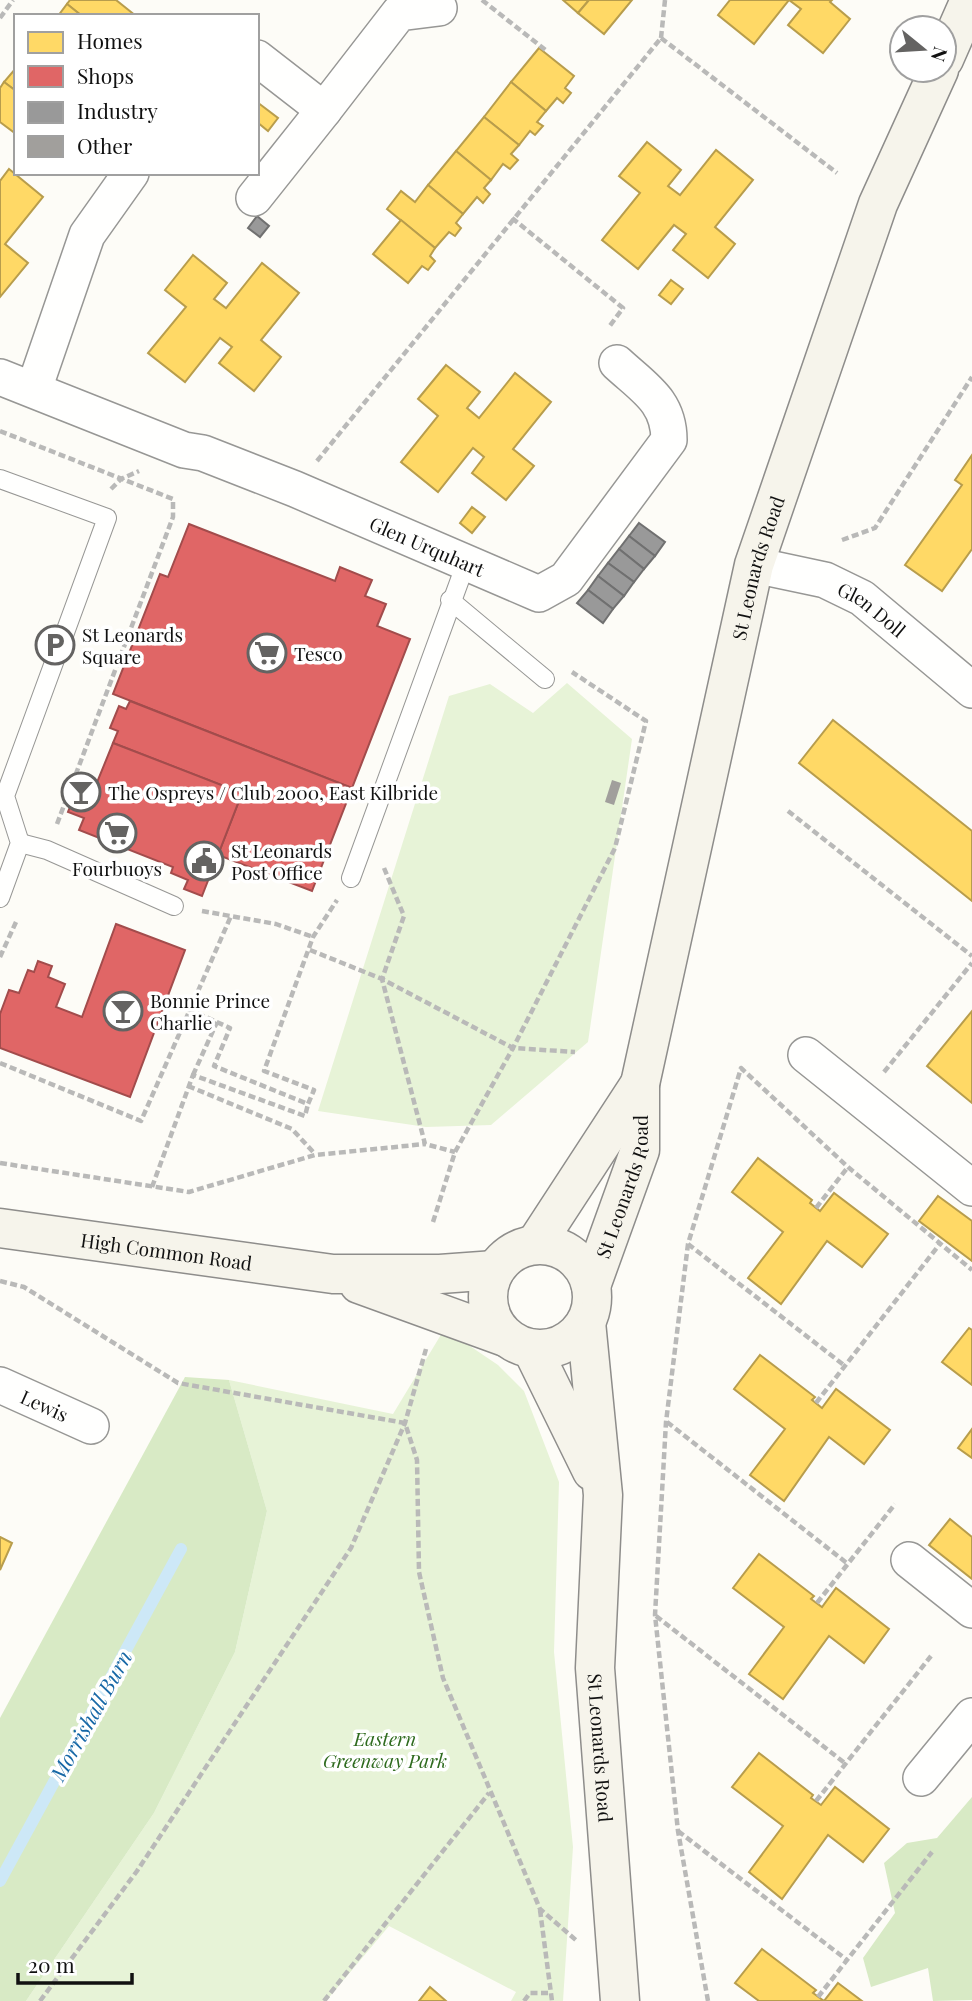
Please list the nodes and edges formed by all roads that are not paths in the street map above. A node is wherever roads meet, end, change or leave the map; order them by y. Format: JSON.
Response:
{"nodes":[{"id":1,"x":971,"y":0,"type":"edge"},
{"id":2,"x":439,"y":8,"type":"dead end"},
{"id":3,"x":958,"y":28,"type":"edge"},
{"id":4,"x":259,"y":60,"type":"edge"},
{"id":5,"x":933,"y":84,"type":"edge"},
{"id":6,"x":324,"y":110,"type":"junction"},
{"id":7,"x":130,"y":175,"type":"edge"},
{"id":8,"x":254,"y":198,"type":"dead end"},
{"id":9,"x":617,"y":363,"type":"road end"},
{"id":10,"x":0,"y":376,"type":"edge"},
{"id":11,"x":34,"y":389,"type":"junction"},
{"id":12,"x":0,"y":480,"type":"edge"},
{"id":13,"x":466,"y":563,"type":"junction"},
{"id":14,"x":754,"y":565,"type":"junction"},
{"id":15,"x":450,"y":600,"type":"junction"},
{"id":16,"x":545,"y":679,"type":"dead end"},
{"id":17,"x":972,"y":690,"type":"edge"},
{"id":18,"x":20,"y":843,"type":"junction"},
{"id":19,"x":351,"y":878,"type":"road end"},
{"id":20,"x":0,"y":898,"type":"edge"},
{"id":21,"x":174,"y":906,"type":"road end"},
{"id":22,"x":806,"y":1055,"type":"dead end"},
{"id":23,"x":640,"y":1084,"type":"junction"},
{"id":24,"x":972,"y":1188,"type":"edge"},
{"id":25,"x":0,"y":1228,"type":"edge"},
{"id":26,"x":535,"y":1245,"type":"junction"},
{"id":27,"x":495,"y":1270,"type":"junction"},
{"id":28,"x":333,"y":1274,"type":"junction"},
{"id":29,"x":588,"y":1304,"type":"junction"},
{"id":30,"x":518,"y":1343,"type":"junction"},
{"id":31,"x":0,"y":1385,"type":"edge"},
{"id":32,"x":91,"y":1426,"type":"dead end"},
{"id":33,"x":603,"y":1495,"type":"junction"},
{"id":34,"x":909,"y":1560,"type":"dead end"},
{"id":35,"x":972,"y":1610,"type":"edge"},
{"id":36,"x":972,"y":1716,"type":"edge"},
{"id":37,"x":920,"y":1778,"type":"dead end"},
{"id":38,"x":618,"y":1987,"type":"edge"}],
"edges":[{"from":1,"to":3,"type":"street"},
{"from":2,"to":6,"type":"street"},
{"from":4,"to":6,"type":"street"},
{"from":5,"to":14,"type":"street","name":"St Leonards Road"},
{"from":6,"to":8,"type":"street"},
{"from":7,"to":11,"type":"street"},
{"from":9,"to":13,"type":"street","name":"Glen Urquhart"},
{"from":10,"to":11,"type":"street","name":"Glen Urquhart"},
{"from":11,"to":13,"type":"street","name":"Glen Urquhart"},
{"from":12,"to":18,"type":"lane"},
{"from":13,"to":15,"type":"lane"},
{"from":14,"to":17,"type":"street","name":"Glen Doll"},
{"from":14,"to":23,"type":"street","name":"St Leonards Road"},
{"from":15,"to":16,"type":"lane"},
{"from":15,"to":19,"type":"lane"},
{"from":18,"to":20,"type":"lane"},
{"from":18,"to":21,"type":"lane"},
{"from":22,"to":24,"type":"street"},
{"from":23,"to":26,"type":"street","name":"St Leonards Road"},
{"from":23,"to":29,"type":"street","name":"St Leonards Road"},
{"from":25,"to":28,"type":"street","name":"High Common Road"},
{"from":26,"to":27,"type":"street"},
{"from":26,"to":29,"type":"street"},
{"from":27,"to":28,"type":"street","name":"High Common Road"},
{"from":27,"to":30,"type":"street"},
{"from":28,"to":30,"type":"street","name":"High Common Road"},
{"from":29,"to":30,"type":"street"},
{"from":29,"to":33,"type":"street","name":"St Leonards Road"},
{"from":30,"to":33,"type":"street","name":"St Leonards Road"},
{"from":31,"to":32,"type":"street","name":"Lewis"},
{"from":33,"to":38,"type":"street","name":"St Leonards Road"},
{"from":34,"to":35,"type":"street"},
{"from":36,"to":37,"type":"street"}]}
